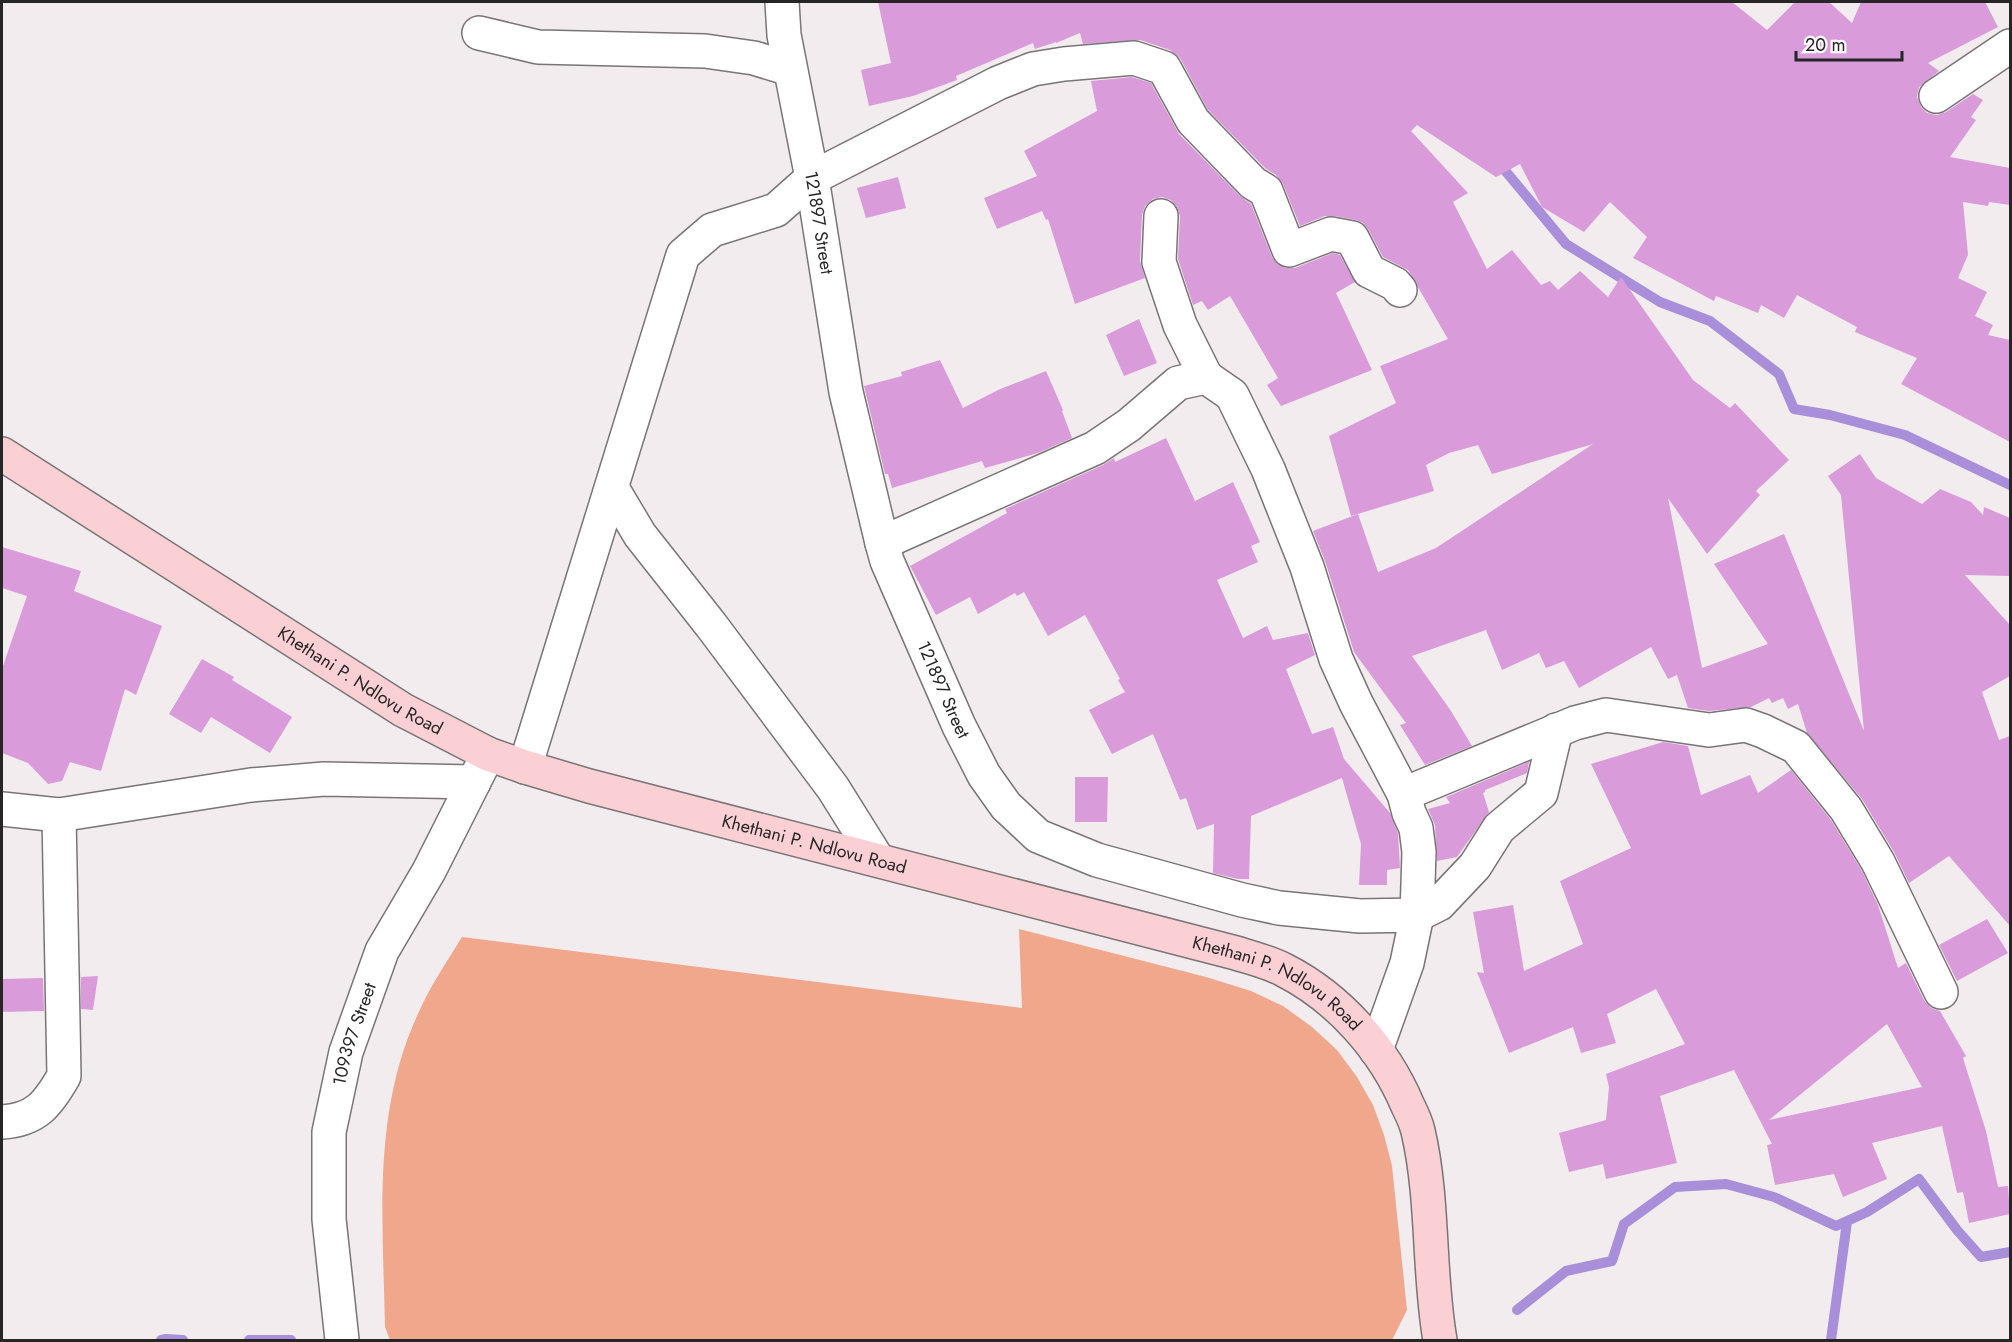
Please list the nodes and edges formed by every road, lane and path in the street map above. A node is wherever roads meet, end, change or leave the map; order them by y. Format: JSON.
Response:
{"nodes":[{"id":1,"x":782,"y":2,"type":"edge"},
{"id":2,"x":479,"y":33,"type":"dead end"},
{"id":3,"x":2010,"y":46,"type":"edge"},
{"id":4,"x":790,"y":69,"type":"junction"},
{"id":5,"x":1936,"y":96,"type":"dead end"},
{"id":6,"x":812,"y":178,"type":"junction"},
{"id":7,"x":1161,"y":216,"type":"dead end"},
{"id":8,"x":1400,"y":290,"type":"dead end"},
{"id":9,"x":1206,"y":377,"type":"junction"},
{"id":10,"x":2,"y":454,"type":"edge"},
{"id":11,"x":612,"y":488,"type":"junction"},
{"id":12,"x":882,"y":543,"type":"junction"},
{"id":13,"x":1556,"y":730,"type":"junction"},
{"id":14,"x":525,"y":767,"type":"junction"},
{"id":15,"x":481,"y":768,"type":"junction"},
{"id":16,"x":1404,"y":794,"type":"junction"},
{"id":17,"x":2,"y":809,"type":"edge"},
{"id":18,"x":59,"y":815,"type":"junction"},
{"id":19,"x":878,"y":860,"type":"junction"},
{"id":20,"x":1417,"y":915,"type":"junction"},
{"id":21,"x":1941,"y":992,"type":"dead end"},
{"id":22,"x":1376,"y":1050,"type":"junction"},
{"id":23,"x":2,"y":1122,"type":"edge"},
{"id":24,"x":342,"y":1341,"type":"edge"},
{"id":25,"x":1440,"y":1341,"type":"edge"}],
"edges":[{"from":1,"to":4,"type":"street","name":"121897 Street"},
{"from":2,"to":4,"type":"street"},
{"from":3,"to":5,"type":"street"},
{"from":4,"to":6,"type":"street","name":"121897 Street"},
{"from":6,"to":8,"type":"street"},
{"from":6,"to":11,"type":"street"},
{"from":6,"to":12,"type":"street","name":"121897 Street"},
{"from":7,"to":9,"type":"street"},
{"from":9,"to":12,"type":"street"},
{"from":9,"to":16,"type":"street"},
{"from":10,"to":15,"type":"street","name":"Khethani P. Ndlovu Road"},
{"from":11,"to":14,"type":"street"},
{"from":11,"to":19,"type":"street"},
{"from":12,"to":20,"type":"street","name":"121897 Street"},
{"from":13,"to":16,"type":"street"},
{"from":13,"to":20,"type":"street"},
{"from":13,"to":21,"type":"street"},
{"from":14,"to":15,"type":"street","name":"Khethani P. Ndlovu Road"},
{"from":14,"to":19,"type":"street","name":"Khethani P. Ndlovu Road"},
{"from":15,"to":18,"type":"street"},
{"from":15,"to":24,"type":"street","name":"109397 Street"},
{"from":16,"to":20,"type":"street"},
{"from":17,"to":18,"type":"street"},
{"from":18,"to":23,"type":"street"},
{"from":19,"to":22,"type":"street","name":"Khethani P. Ndlovu Road"},
{"from":20,"to":22,"type":"street"},
{"from":22,"to":25,"type":"street","name":"Khethani P. Ndlovu Road"}]}
